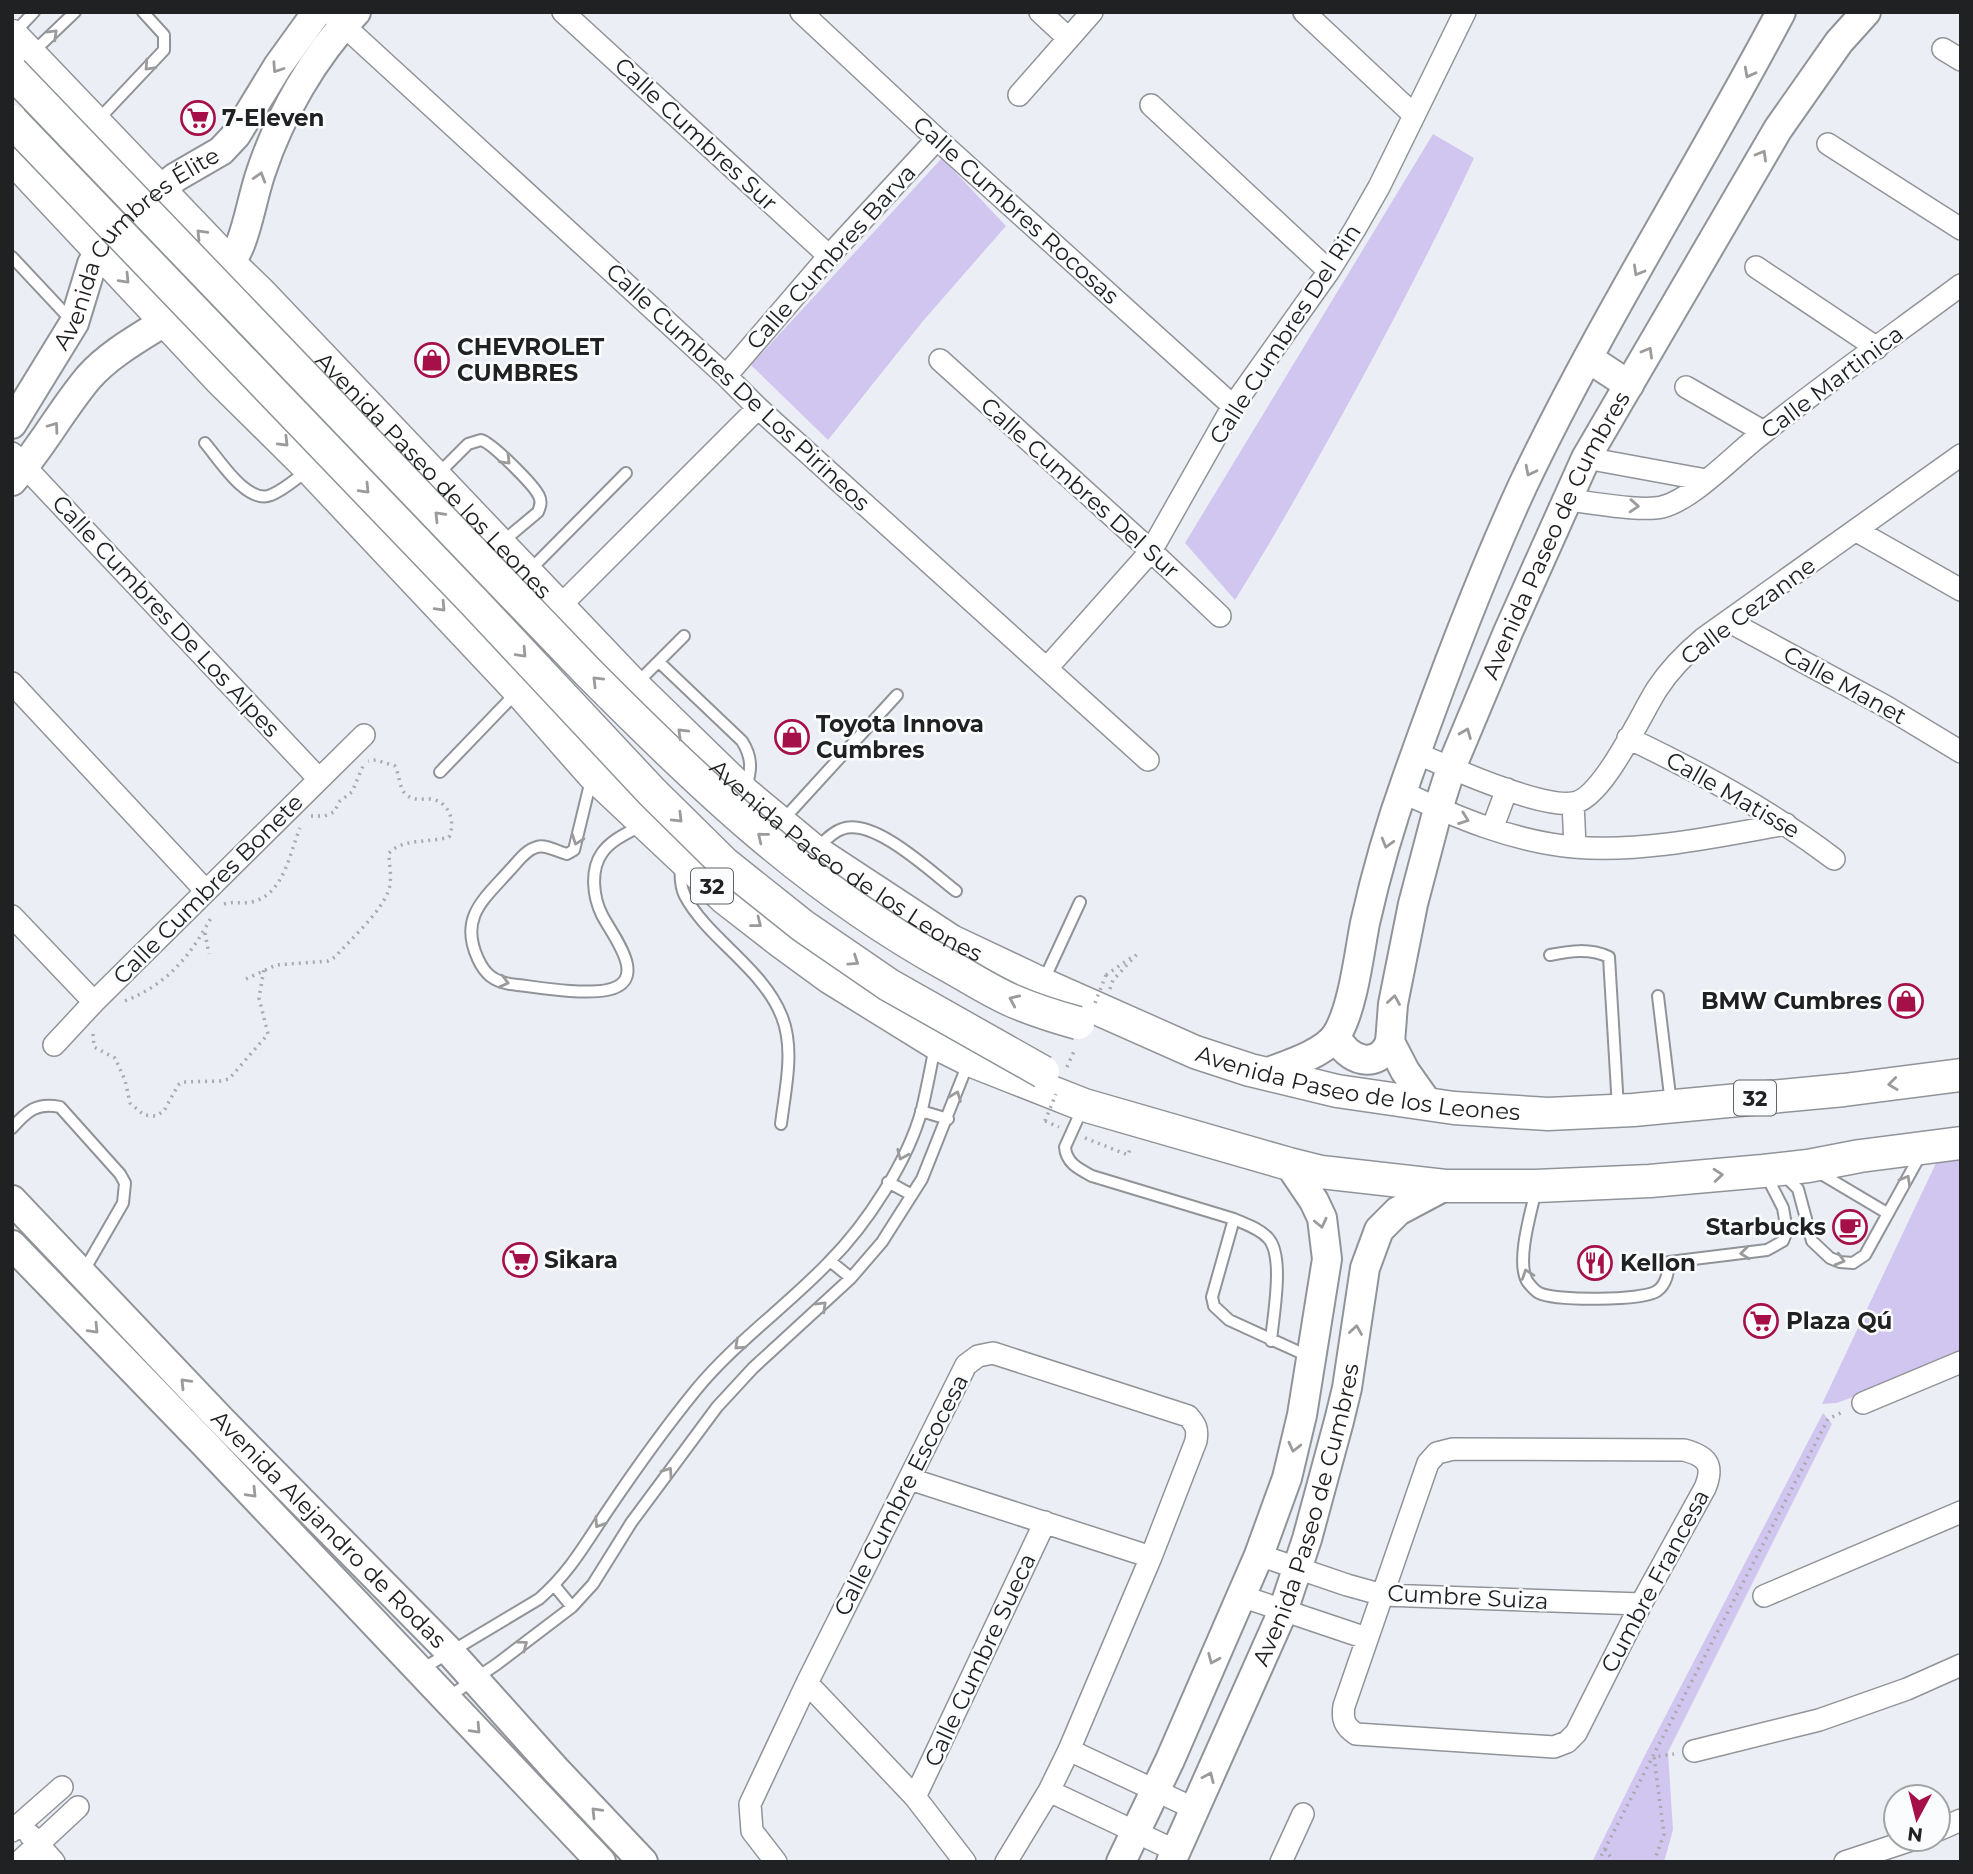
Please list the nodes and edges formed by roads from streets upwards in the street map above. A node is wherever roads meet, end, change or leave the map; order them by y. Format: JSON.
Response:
{"nodes":[{"id":1,"x":317,"y":12,"type":"edge"},
{"id":2,"x":563,"y":12,"type":"edge"},
{"id":3,"x":801,"y":12,"type":"edge"},
{"id":4,"x":1040,"y":12,"type":"edge"},
{"id":5,"x":1092,"y":12,"type":"edge"},
{"id":6,"x":1304,"y":12,"type":"edge"},
{"id":7,"x":1465,"y":12,"type":"edge"},
{"id":8,"x":1781,"y":12,"type":"edge"},
{"id":9,"x":1866,"y":12,"type":"edge"},
{"id":10,"x":343,"y":17,"type":"edge"},
{"id":11,"x":1068,"y":38,"type":"junction"},
{"id":12,"x":17,"y":50,"type":"edge"},
{"id":13,"x":1019,"y":95,"type":"dead end"},
{"id":14,"x":1151,"y":105,"type":"dead end"},
{"id":15,"x":1414,"y":115,"type":"junction"},
{"id":16,"x":12,"y":121,"type":"edge"},
{"id":17,"x":98,"y":126,"type":"junction"},
{"id":18,"x":937,"y":139,"type":"junction"},
{"id":19,"x":1828,"y":144,"type":"dead end"},
{"id":20,"x":21,"y":166,"type":"edge"},
{"id":21,"x":159,"y":190,"type":"junction"},
{"id":22,"x":1961,"y":229,"type":"edge"},
{"id":23,"x":97,"y":250,"type":"junction"},
{"id":24,"x":829,"y":256,"type":"junction"},
{"id":25,"x":232,"y":266,"type":"junction"},
{"id":26,"x":1756,"y":267,"type":"dead end"},
{"id":27,"x":1329,"y":271,"type":"junction"},
{"id":28,"x":1961,"y":285,"type":"edge"},
{"id":29,"x":167,"y":321,"type":"junction"},
{"id":30,"x":295,"y":329,"type":"junction"},
{"id":31,"x":1877,"y":348,"type":"junction"},
{"id":32,"x":1588,"y":358,"type":"junction"},
{"id":33,"x":940,"y":360,"type":"dead end"},
{"id":34,"x":726,"y":376,"type":"junction"},
{"id":35,"x":220,"y":379,"type":"junction"},
{"id":36,"x":1629,"y":385,"type":"junction"},
{"id":37,"x":1686,"y":387,"type":"dead end"},
{"id":38,"x":1233,"y":406,"type":"junction"},
{"id":39,"x":758,"y":408,"type":"junction"},
{"id":40,"x":12,"y":424,"type":"edge"},
{"id":41,"x":1764,"y":432,"type":"junction"},
{"id":42,"x":1961,"y":455,"type":"edge"},
{"id":43,"x":1586,"y":458,"type":"junction"},
{"id":44,"x":16,"y":467,"type":"edge"},
{"id":45,"x":1706,"y":480,"type":"junction"},
{"id":46,"x":1566,"y":500,"type":"junction"},
{"id":47,"x":1857,"y":531,"type":"junction"},
{"id":48,"x":1151,"y":551,"type":"junction"},
{"id":49,"x":1961,"y":590,"type":"edge"},
{"id":50,"x":559,"y":607,"type":"junction"},
{"id":51,"x":1220,"y":616,"type":"dead end"},
{"id":52,"x":1728,"y":621,"type":"junction"},
{"id":53,"x":1047,"y":668,"type":"junction"},
{"id":54,"x":12,"y":683,"type":"edge"},
{"id":55,"x":364,"y":735,"type":"dead end"},
{"id":56,"x":1628,"y":738,"type":"junction"},
{"id":57,"x":1961,"y":752,"type":"edge"},
{"id":58,"x":1416,"y":753,"type":"junction"},
{"id":59,"x":1148,"y":760,"type":"dead end"},
{"id":60,"x":1451,"y":768,"type":"junction"},
{"id":61,"x":319,"y":779,"type":"junction"},
{"id":62,"x":1507,"y":789,"type":"junction"},
{"id":63,"x":1402,"y":792,"type":"junction"},
{"id":64,"x":1573,"y":803,"type":"junction"},
{"id":65,"x":1437,"y":809,"type":"junction"},
{"id":66,"x":1786,"y":824,"type":"junction"},
{"id":67,"x":1492,"y":829,"type":"junction"},
{"id":68,"x":1575,"y":848,"type":"junction"},
{"id":69,"x":1833,"y":859,"type":"dead end"},
{"id":70,"x":212,"y":898,"type":"junction"},
{"id":71,"x":12,"y":916,"type":"edge"},
{"id":72,"x":94,"y":1002,"type":"junction"},
{"id":73,"x":1090,"y":1017,"type":"junction"},
{"id":74,"x":1336,"y":1036,"type":"junction"},
{"id":75,"x":1390,"y":1042,"type":"junction"},
{"id":76,"x":54,"y":1045,"type":"dead end"},
{"id":77,"x":1264,"y":1073,"type":"junction"},
{"id":78,"x":1961,"y":1075,"type":"edge"},
{"id":79,"x":1080,"y":1103,"type":"junction"},
{"id":80,"x":1430,"y":1105,"type":"junction"},
{"id":81,"x":1961,"y":1143,"type":"edge"},
{"id":82,"x":1289,"y":1164,"type":"junction"},
{"id":83,"x":1445,"y":1186,"type":"junction"},
{"id":84,"x":12,"y":1200,"type":"edge"},
{"id":85,"x":12,"y":1245,"type":"edge"},
{"id":86,"x":71,"y":1285,"type":"junction"},
{"id":87,"x":1961,"y":1362,"type":"edge"},
{"id":88,"x":1863,"y":1403,"type":"road end"},
{"id":89,"x":910,"y":1479,"type":"junction"},
{"id":90,"x":1961,"y":1512,"type":"edge"},
{"id":91,"x":1045,"y":1522,"type":"junction"},
{"id":92,"x":1259,"y":1555,"type":"junction"},
{"id":93,"x":1151,"y":1556,"type":"junction"},
{"id":94,"x":1298,"y":1569,"type":"junction"},
{"id":95,"x":1383,"y":1595,"type":"junction"},
{"id":96,"x":1241,"y":1596,"type":"junction"},
{"id":97,"x":1764,"y":1596,"type":"dead end"},
{"id":98,"x":1641,"y":1604,"type":"junction"},
{"id":99,"x":1283,"y":1611,"type":"junction"},
{"id":100,"x":1366,"y":1639,"type":"junction"},
{"id":101,"x":1961,"y":1665,"type":"edge"},
{"id":102,"x":807,"y":1683,"type":"junction"},
{"id":103,"x":1069,"y":1750,"type":"junction"},
{"id":104,"x":1693,"y":1751,"type":"road end"},
{"id":105,"x":62,"y":1787,"type":"dead end"},
{"id":106,"x":1155,"y":1790,"type":"junction"},
{"id":107,"x":1049,"y":1791,"type":"junction"},
{"id":108,"x":915,"y":1797,"type":"junction"},
{"id":109,"x":78,"y":1807,"type":"dead end"},
{"id":110,"x":1195,"y":1809,"type":"junction"},
{"id":111,"x":1303,"y":1814,"type":"dead end"},
{"id":112,"x":15,"y":1823,"type":"edge"},
{"id":113,"x":1135,"y":1832,"type":"junction"},
{"id":114,"x":37,"y":1844,"type":"junction"},
{"id":115,"x":1882,"y":1850,"type":"edge"},
{"id":116,"x":1173,"y":1856,"type":"edge"},
{"id":117,"x":19,"y":1862,"type":"edge"},
{"id":118,"x":54,"y":1862,"type":"edge"},
{"id":119,"x":601,"y":1862,"type":"edge"},
{"id":120,"x":643,"y":1862,"type":"edge"},
{"id":121,"x":776,"y":1862,"type":"edge"},
{"id":122,"x":965,"y":1862,"type":"edge"},
{"id":123,"x":1006,"y":1862,"type":"edge"},
{"id":124,"x":1121,"y":1862,"type":"edge"},
{"id":125,"x":1281,"y":1862,"type":"edge"},
{"id":126,"x":1845,"y":1862,"type":"edge"}],
"edges":[{"from":1,"to":21,"type":"street","name":"Avenida Cumbres Élite","one_way":true},
{"from":2,"to":24,"type":"street","name":"Calle Cumbres Sur"},
{"from":3,"to":18,"type":"street","name":"Calle Cumbres Rocosas"},
{"from":4,"to":11,"type":"street"},
{"from":5,"to":11,"type":"street"},
{"from":6,"to":15,"type":"street"},
{"from":7,"to":15,"type":"street","name":"Calle Cumbres Del Rin"},
{"from":8,"to":32,"type":"street","name":"Avenida Paseo de Cumbres","one_way":true},
{"from":36,"to":9,"type":"street","name":"Avenida Paseo de Cumbres","one_way":true},
{"from":25,"to":10,"type":"street","name":"Avenida Cumbres Élite","one_way":true},
{"from":10,"to":34,"type":"street","name":"Calle Cumbres De Los Pirineos"},
{"from":11,"to":13,"type":"street"},
{"from":12,"to":17,"type":"main road","name":"Avenida Paseo de los Leones"},
{"from":73,"to":12,"type":"main road","one_way":true,"bridge":true},
{"from":14,"to":27,"type":"street"},
{"from":15,"to":27,"type":"street","name":"Calle Cumbres Del Rin"},
{"from":16,"to":79,"type":"main road","one_way":true,"bridge":true},
{"from":17,"to":20,"type":"main road"},
{"from":17,"to":21,"type":"main road","name":"Avenida Paseo de los Leones"},
{"from":18,"to":24,"type":"street","name":"Calle Cumbres Barva"},
{"from":18,"to":38,"type":"street","name":"Calle Cumbres Rocosas"},
{"from":19,"to":22,"type":"street"},
{"from":20,"to":23,"type":"main road","number":"32"},
{"from":21,"to":23,"type":"street","name":"Avenida Cumbres Élite"},
{"from":25,"to":21,"type":"main road","name":"Avenida Paseo de los Leones","one_way":true},
{"from":23,"to":29,"type":"main road","number":"32","one_way":true},
{"from":23,"to":40,"type":"street","name":"Avenida Cumbres Élite"},
{"from":24,"to":34,"type":"street","name":"Calle Cumbres Barva"},
{"from":25,"to":29,"type":"street","name":"Avenida Cumbres Élite"},
{"from":25,"to":30,"type":"main road","name":"Avenida Paseo de los Leones"},
{"from":26,"to":31,"type":"street"},
{"from":27,"to":38,"type":"street","name":"Calle Cumbres Del Rin"},
{"from":28,"to":31,"type":"street","name":"Calle Martinica"},
{"from":29,"to":35,"type":"main road","number":"32"},
{"from":44,"to":29,"type":"street","name":"Avenida Cumbres Élite","one_way":true},
{"from":30,"to":35,"type":"main road"},
{"from":30,"to":50,"type":"main road","name":"Avenida Paseo de los Leones"},
{"from":31,"to":41,"type":"street","name":"Calle Martinica"},
{"from":32,"to":36,"type":"street"},
{"from":32,"to":58,"type":"street","name":"Avenida Paseo de Cumbres","one_way":true},
{"from":33,"to":48,"type":"street","name":"Calle Cumbres Del Sur"},
{"from":34,"to":39,"type":"street","name":"Calle Cumbres De Los Pirineos"},
{"from":35,"to":79,"type":"main road","number":"32","one_way":true},
{"from":36,"to":43,"type":"street","name":"Avenida Paseo de Cumbres"},
{"from":37,"to":41,"type":"street"},
{"from":38,"to":48,"type":"street","name":"Calle Cumbres Del Rin"},
{"from":39,"to":50,"type":"street"},
{"from":39,"to":53,"type":"street","name":"Calle Cumbres De Los Pirineos"},
{"from":41,"to":45,"type":"street","name":"Calle Martinica"},
{"from":42,"to":47,"type":"street","name":"Calle Cezanne"},
{"from":43,"to":45,"type":"street"},
{"from":43,"to":46,"type":"street","name":"Avenida Paseo de Cumbres"},
{"from":44,"to":61,"type":"street","name":"Calle Cumbres De Los Alpes"},
{"from":46,"to":45,"type":"street","name":"Calle Martinica","one_way":true},
{"from":60,"to":46,"type":"street","name":"Avenida Paseo de Cumbres","one_way":true},
{"from":47,"to":49,"type":"street"},
{"from":47,"to":52,"type":"street","name":"Calle Cezanne"},
{"from":48,"to":51,"type":"street","name":"Calle Cumbres Del Sur"},
{"from":48,"to":53,"type":"street","name":"Calle Cumbres Del Rin"},
{"from":73,"to":50,"type":"main road","name":"Avenida Paseo de los Leones","one_way":true},
{"from":52,"to":56,"type":"street","name":"Calle Cezanne"},
{"from":52,"to":57,"type":"street","name":"Calle Manet"},
{"from":53,"to":59,"type":"street","name":"Calle Cumbres De Los Pirineos"},
{"from":54,"to":70,"type":"street"},
{"from":55,"to":61,"type":"street","name":"Calle Cumbres Bonete"},
{"from":56,"to":64,"type":"street","name":"Calle Cezanne"},
{"from":56,"to":66,"type":"street","name":"Calle Matisse"},
{"from":58,"to":60,"type":"street"},
{"from":58,"to":63,"type":"street","name":"Avenida Paseo de Cumbres"},
{"from":60,"to":62,"type":"street"},
{"from":60,"to":65,"type":"street","name":"Avenida Paseo de Cumbres"},
{"from":61,"to":70,"type":"street","name":"Calle Cumbres Bonete"},
{"from":62,"to":64,"type":"street"},
{"from":62,"to":67,"type":"street"},
{"from":63,"to":65,"type":"street"},
{"from":63,"to":74,"type":"street","name":"Avenida Paseo de Cumbres","one_way":true},
{"from":64,"to":68,"type":"street"},
{"from":65,"to":67,"type":"street","one_way":true},
{"from":75,"to":65,"type":"street","name":"Avenida Paseo de Cumbres","one_way":true},
{"from":66,"to":68,"type":"street"},
{"from":66,"to":69,"type":"street","name":"Calle Matisse"},
{"from":67,"to":68,"type":"street"},
{"from":70,"to":72,"type":"street","name":"Calle Cumbres Bonete"},
{"from":71,"to":72,"type":"street"},
{"from":72,"to":76,"type":"street","name":"Calle Cumbres Bonete"},
{"from":73,"to":77,"type":"main road","name":"Avenida Paseo de los Leones","number":"32"},
{"from":74,"to":75,"type":"street"},
{"from":74,"to":77,"type":"street"},
{"from":75,"to":80,"type":"street"},
{"from":77,"to":80,"type":"main road","name":"Avenida Paseo de los Leones","number":"32"},
{"from":78,"to":80,"type":"main road","name":"Avenida Paseo de los Leones","number":"32","one_way":true},
{"from":79,"to":82,"type":"main road","number":"32"},
{"from":83,"to":81,"type":"main road","number":"32","one_way":true},
{"from":82,"to":83,"type":"main road","number":"32"},
{"from":82,"to":92,"type":"street","name":"Avenida Paseo de Cumbres","one_way":true},
{"from":94,"to":83,"type":"street","name":"Avenida Paseo de Cumbres","one_way":true},
{"from":84,"to":86,"type":"street","name":"Avenida Alejandro de Rodas"},
{"from":85,"to":86,"type":"street","name":"Avenida Alejandro de Rodas"},
{"from":86,"to":119,"type":"street","name":"Avenida Alejandro de Rodas","one_way":true},
{"from":120,"to":86,"type":"street","name":"Avenida Alejandro de Rodas","one_way":true},
{"from":87,"to":88,"type":"street"},
{"from":89,"to":91,"type":"street"},
{"from":89,"to":93,"type":"street","name":"Calle Cumbre Escocesa"},
{"from":89,"to":102,"type":"street","name":"Calle Cumbre Escocesa"},
{"from":90,"to":97,"type":"street"},
{"from":91,"to":93,"type":"street"},
{"from":91,"to":108,"type":"street","name":"Calle Cumbre Sueca"},
{"from":92,"to":94,"type":"street","name":"Cumbre Suiza"},
{"from":92,"to":96,"type":"street","name":"Avenida Paseo de Cumbres"},
{"from":93,"to":103,"type":"street","name":"Calle Cumbre Escocesa"},
{"from":94,"to":95,"type":"street","name":"Cumbre Suiza"},
{"from":94,"to":99,"type":"street","name":"Avenida Paseo de Cumbres"},
{"from":95,"to":98,"type":"street","name":"Cumbre Suiza"},
{"from":95,"to":98,"type":"street","name":"Cumbre Francesa"},
{"from":95,"to":100,"type":"street"},
{"from":96,"to":99,"type":"street"},
{"from":96,"to":106,"type":"street","name":"Avenida Paseo de Cumbres","one_way":true},
{"from":98,"to":100,"type":"street","name":"Cumbre Francesa"},
{"from":99,"to":100,"type":"street"},
{"from":110,"to":99,"type":"street","name":"Avenida Paseo de Cumbres","one_way":true},
{"from":101,"to":104,"type":"street"},
{"from":102,"to":108,"type":"street"},
{"from":102,"to":121,"type":"street","name":"Calle Cumbre Escocesa"},
{"from":103,"to":106,"type":"street"},
{"from":103,"to":107,"type":"street","name":"Calle Cumbre Escocesa"},
{"from":105,"to":112,"type":"street"},
{"from":106,"to":110,"type":"street"},
{"from":106,"to":113,"type":"street","name":"Avenida Paseo de Cumbres"},
{"from":107,"to":113,"type":"street"},
{"from":107,"to":123,"type":"street","name":"Calle Cumbre Escocesa"},
{"from":108,"to":122,"type":"street"},
{"from":109,"to":114,"type":"street"},
{"from":110,"to":116,"type":"street","name":"Avenida Paseo de Cumbres"},
{"from":111,"to":125,"type":"street"},
{"from":112,"to":114,"type":"street"},
{"from":113,"to":116,"type":"street"},
{"from":113,"to":124,"type":"street","name":"Avenida Paseo de Cumbres"},
{"from":114,"to":117,"type":"street"},
{"from":114,"to":118,"type":"street"},
{"from":115,"to":126,"type":"street"}]}
